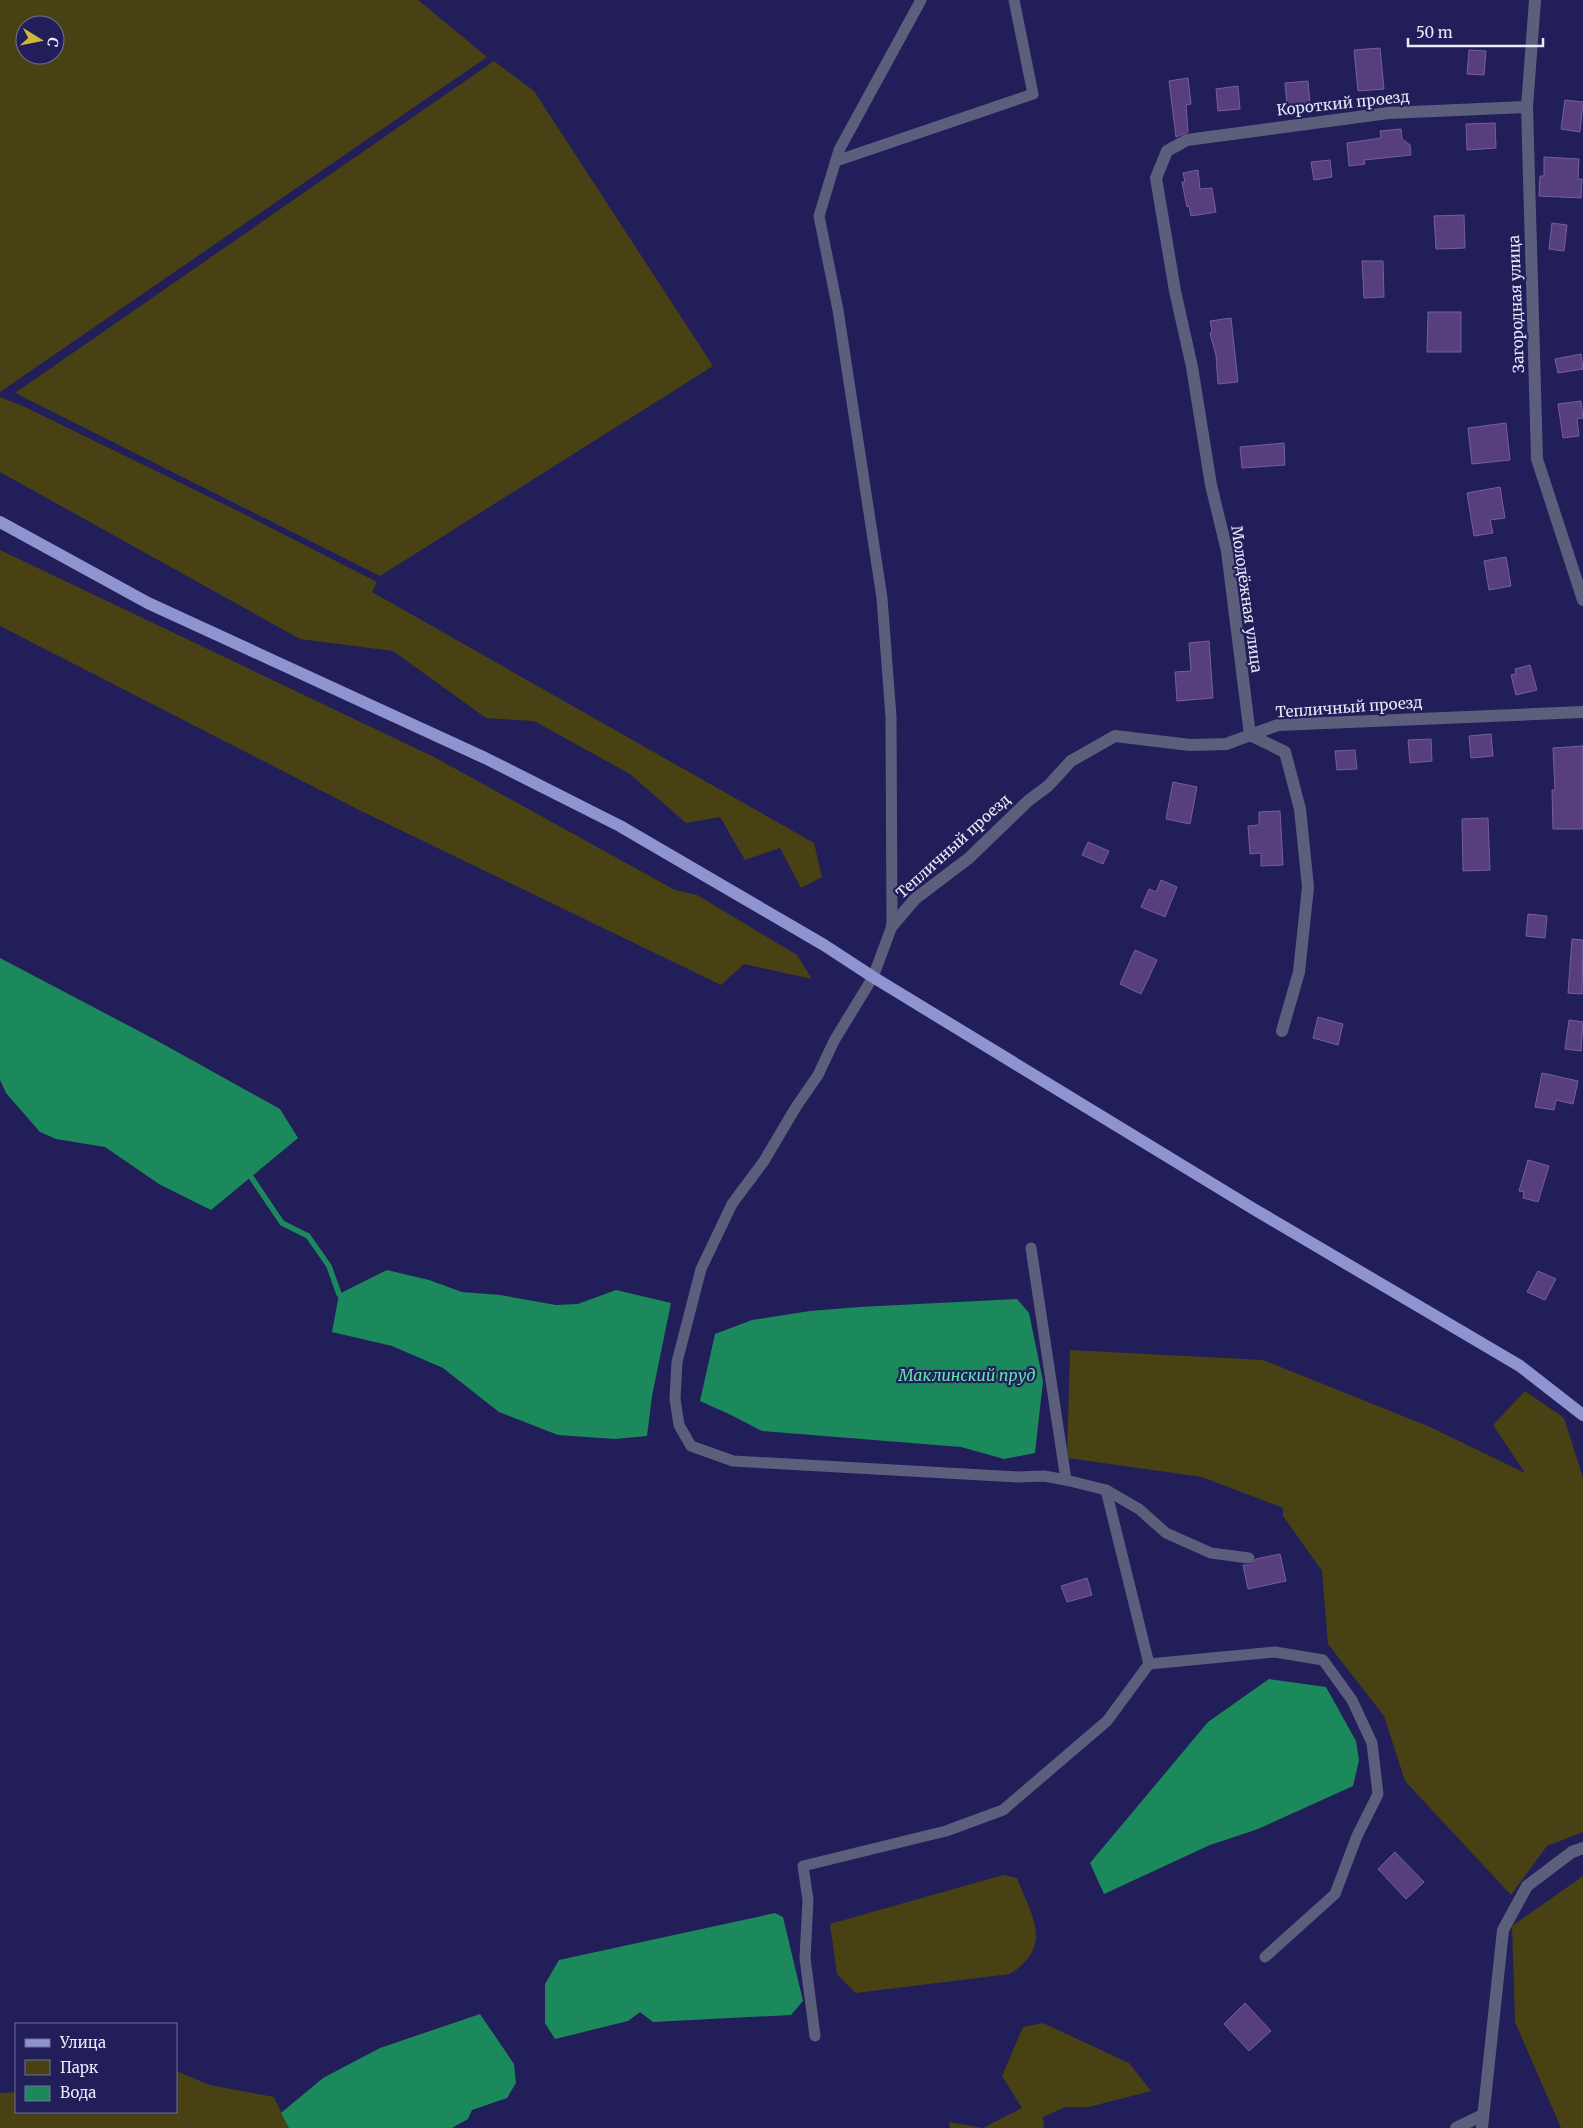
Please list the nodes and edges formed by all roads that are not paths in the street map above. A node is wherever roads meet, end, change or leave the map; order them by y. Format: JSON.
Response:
{"nodes":[{"id":1,"x":921,"y":0,"type":"edge"},
{"id":2,"x":1014,"y":0,"type":"edge"},
{"id":3,"x":1535,"y":0,"type":"edge"},
{"id":4,"x":1527,"y":108,"type":"junction"},
{"id":5,"x":1167,"y":151,"type":"joint"},
{"id":6,"x":836,"y":161,"type":"junction"},
{"id":7,"x":0,"y":522,"type":"edge"},
{"id":8,"x":1583,"y":600,"type":"edge"},
{"id":9,"x":1583,"y":712,"type":"edge"},
{"id":10,"x":1250,"y":735,"type":"junction"},
{"id":11,"x":892,"y":926,"type":"junction"},
{"id":12,"x":873,"y":977,"type":"junction"},
{"id":13,"x":1282,"y":1031,"type":"dead end"},
{"id":14,"x":1031,"y":1248,"type":"dead end"},
{"id":15,"x":1583,"y":1415,"type":"edge"},
{"id":16,"x":1066,"y":1480,"type":"junction"},
{"id":17,"x":1106,"y":1490,"type":"junction"},
{"id":18,"x":1249,"y":1558,"type":"dead end"},
{"id":19,"x":1149,"y":1664,"type":"junction"},
{"id":20,"x":1583,"y":1848,"type":"edge"},
{"id":21,"x":1265,"y":1957,"type":"dead end"},
{"id":22,"x":815,"y":2036,"type":"dead end"},
{"id":23,"x":1483,"y":2122,"type":"edge"},
{"id":24,"x":1456,"y":2128,"type":"edge"}],
"edges":[{"from":1,"to":6,"type":"lane"},
{"from":2,"to":6,"type":"lane"},
{"from":3,"to":4,"type":"street","name":"Загородная улица"},
{"from":4,"to":5,"type":"street","name":"Короткий проезд"},
{"from":4,"to":8,"type":"street","name":"Загородная улица"},
{"from":5,"to":10,"type":"street","name":"Молодёжная улица"},
{"from":6,"to":11,"type":"lane"},
{"from":7,"to":12,"type":"main road"},
{"from":9,"to":10,"type":"street","name":"Тепличный проезд"},
{"from":10,"to":11,"type":"street","name":"Тепличный проезд"},
{"from":10,"to":13,"type":"street"},
{"from":11,"to":12,"type":"lane"},
{"from":12,"to":15,"type":"main road"},
{"from":12,"to":16,"type":"lane"},
{"from":14,"to":16,"type":"lane"},
{"from":16,"to":17,"type":"lane"},
{"from":17,"to":18,"type":"lane"},
{"from":17,"to":19,"type":"lane"},
{"from":19,"to":21,"type":"lane"},
{"from":19,"to":22,"type":"lane"},
{"from":20,"to":23,"type":"street"},
{"from":23,"to":24,"type":"street"}]}
